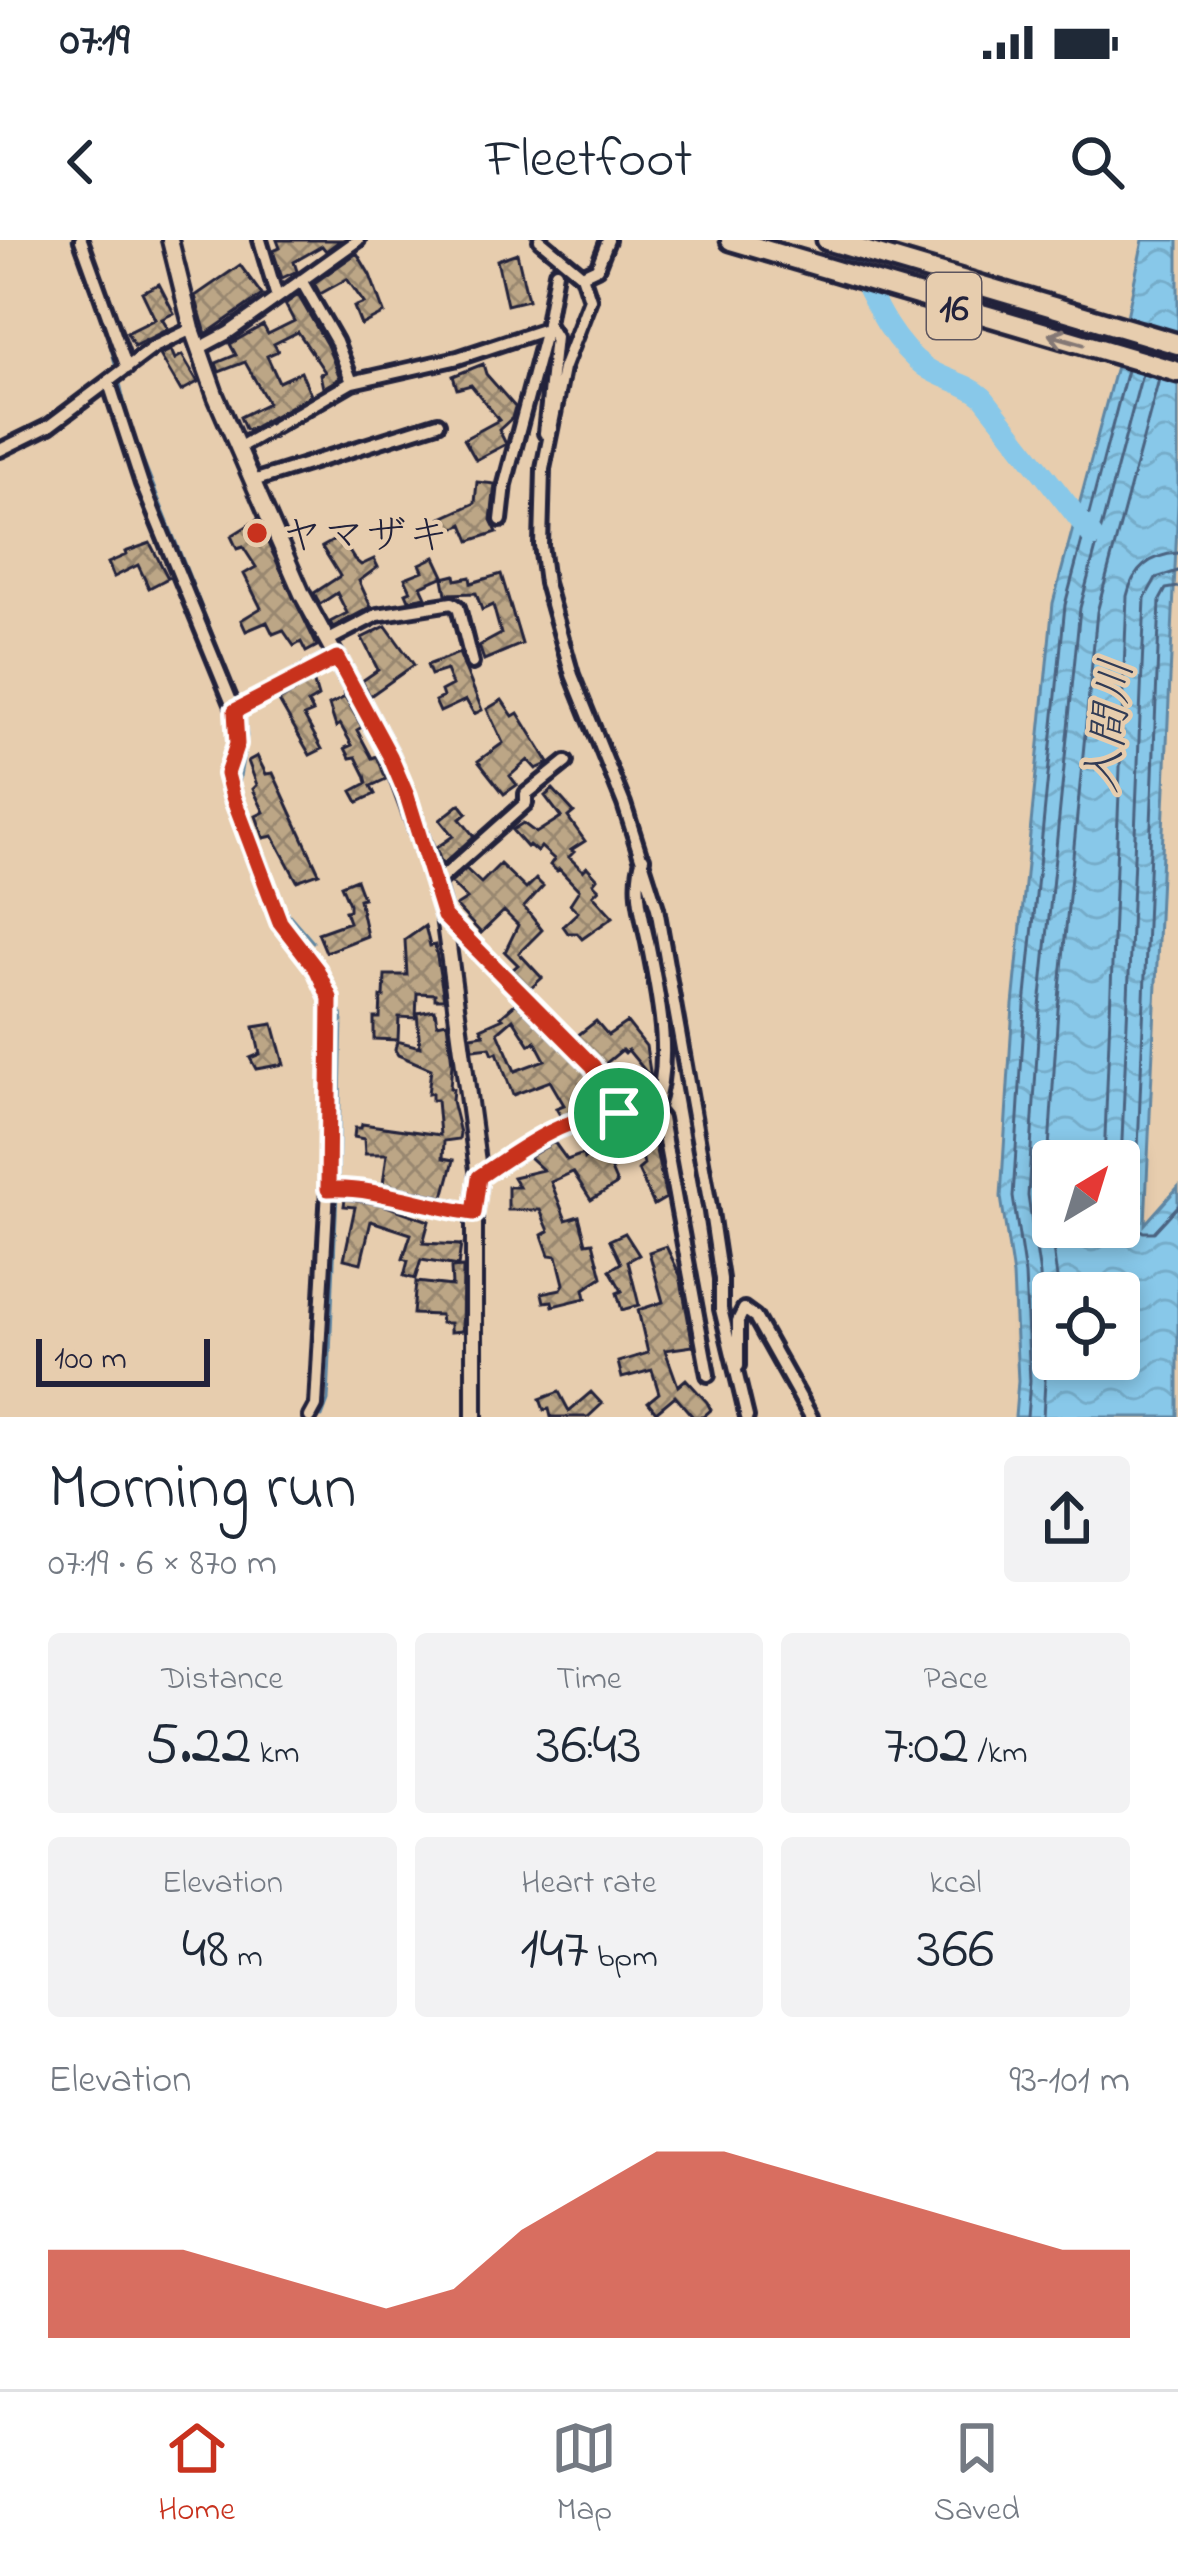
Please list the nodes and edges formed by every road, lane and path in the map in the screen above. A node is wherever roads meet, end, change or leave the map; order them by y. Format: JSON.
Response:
{"nodes":[{"id":1,"x":81,"y":240,"type":"edge"},
{"id":2,"x":170,"y":240,"type":"edge"},
{"id":3,"x":260,"y":240,"type":"edge"},
{"id":4,"x":539,"y":240,"type":"edge"},
{"id":5,"x":608,"y":240,"type":"edge"},
{"id":6,"x":731,"y":240,"type":"edge"},
{"id":7,"x":826,"y":240,"type":"edge"},
{"id":8,"x":352,"y":242,"type":"edge"},
{"id":9,"x":556,"y":272,"type":"dead end"},
{"id":10,"x":582,"y":275,"type":"junction"},
{"id":11,"x":301,"y":280,"type":"junction"},
{"id":12,"x":277,"y":297,"type":"junction"},
{"id":13,"x":547,"y":327,"type":"junction"},
{"id":14,"x":192,"y":328,"type":"junction"},
{"id":15,"x":1178,"y":344,"type":"edge"},
{"id":16,"x":198,"y":349,"type":"junction"},
{"id":17,"x":128,"y":368,"type":"junction"},
{"id":18,"x":1178,"y":372,"type":"edge"},
{"id":19,"x":352,"y":382,"type":"junction"},
{"id":20,"x":110,"y":383,"type":"junction"},
{"id":21,"x":438,"y":423,"type":"dead end"},
{"id":22,"x":548,"y":442,"type":"junction"},
{"id":23,"x":238,"y":448,"type":"junction"},
{"id":24,"x":0,"y":450,"type":"edge"},
{"id":25,"x":253,"y":481,"type":"junction"},
{"id":26,"x":501,"y":520,"type":"dead end"},
{"id":27,"x":327,"y":641,"type":"junction"},
{"id":28,"x":337,"y":658,"type":"junction"},
{"id":29,"x":472,"y":663,"type":"dead end"},
{"id":30,"x":235,"y":711,"type":"junction"},
{"id":31,"x":566,"y":762,"type":"dead end"},
{"id":32,"x":643,"y":858,"type":"junction"},
{"id":33,"x":435,"y":884,"type":"junction"},
{"id":34,"x":444,"y":916,"type":"junction"},
{"id":35,"x":654,"y":1110,"type":"junction"},
{"id":36,"x":619,"y":1113,"type":"junction"},
{"id":37,"x":479,"y":1177,"type":"junction"},
{"id":38,"x":328,"y":1189,"type":"junction"},
{"id":39,"x":474,"y":1213,"type":"junction"},
{"id":40,"x":708,"y":1375,"type":"dead end"},
{"id":41,"x":737,"y":1382,"type":"junction"},
{"id":42,"x":310,"y":1417,"type":"edge"},
{"id":43,"x":474,"y":1417,"type":"edge"},
{"id":44,"x":746,"y":1417,"type":"edge"},
{"id":45,"x":811,"y":1417,"type":"edge"}],
"edges":[{"from":1,"to":17,"type":"street"},
{"from":2,"to":14,"type":"street"},
{"from":3,"to":12,"type":"street"},
{"from":4,"to":10,"type":"street"},
{"from":5,"to":10,"type":"street"},
{"from":18,"to":6,"type":"highway","number":"16","one_way":true},
{"from":7,"to":15,"type":"highway","number":"16"},
{"from":8,"to":11,"type":"street"},
{"from":9,"to":13,"type":"street"},
{"from":10,"to":22,"type":"street"},
{"from":11,"to":12,"type":"street"},
{"from":11,"to":19,"type":"street"},
{"from":12,"to":16,"type":"street"},
{"from":13,"to":19,"type":"street"},
{"from":13,"to":22,"type":"street"},
{"from":13,"to":26,"type":"street"},
{"from":14,"to":16,"type":"street"},
{"from":14,"to":17,"type":"street"},
{"from":16,"to":23,"type":"street"},
{"from":17,"to":20,"type":"street"},
{"from":19,"to":23,"type":"street"},
{"from":20,"to":24,"type":"street"},
{"from":20,"to":30,"type":"street"},
{"from":21,"to":25,"type":"street"},
{"from":22,"to":32,"type":"street"},
{"from":23,"to":25,"type":"street"},
{"from":25,"to":27,"type":"street"},
{"from":27,"to":28,"type":"street"},
{"from":27,"to":29,"type":"street"},
{"from":28,"to":30,"type":"street"},
{"from":28,"to":33,"type":"street"},
{"from":30,"to":38,"type":"street"},
{"from":31,"to":33,"type":"street"},
{"from":32,"to":35,"type":"street"},
{"from":32,"to":41,"type":"street"},
{"from":33,"to":34,"type":"street"},
{"from":34,"to":36,"type":"street"},
{"from":34,"to":37,"type":"street"},
{"from":35,"to":36,"type":"street"},
{"from":35,"to":40,"type":"street"},
{"from":36,"to":37,"type":"street"},
{"from":37,"to":39,"type":"street"},
{"from":38,"to":39,"type":"street"},
{"from":38,"to":42,"type":"street"},
{"from":39,"to":43,"type":"street"},
{"from":41,"to":44,"type":"street"},
{"from":41,"to":45,"type":"street"}]}
